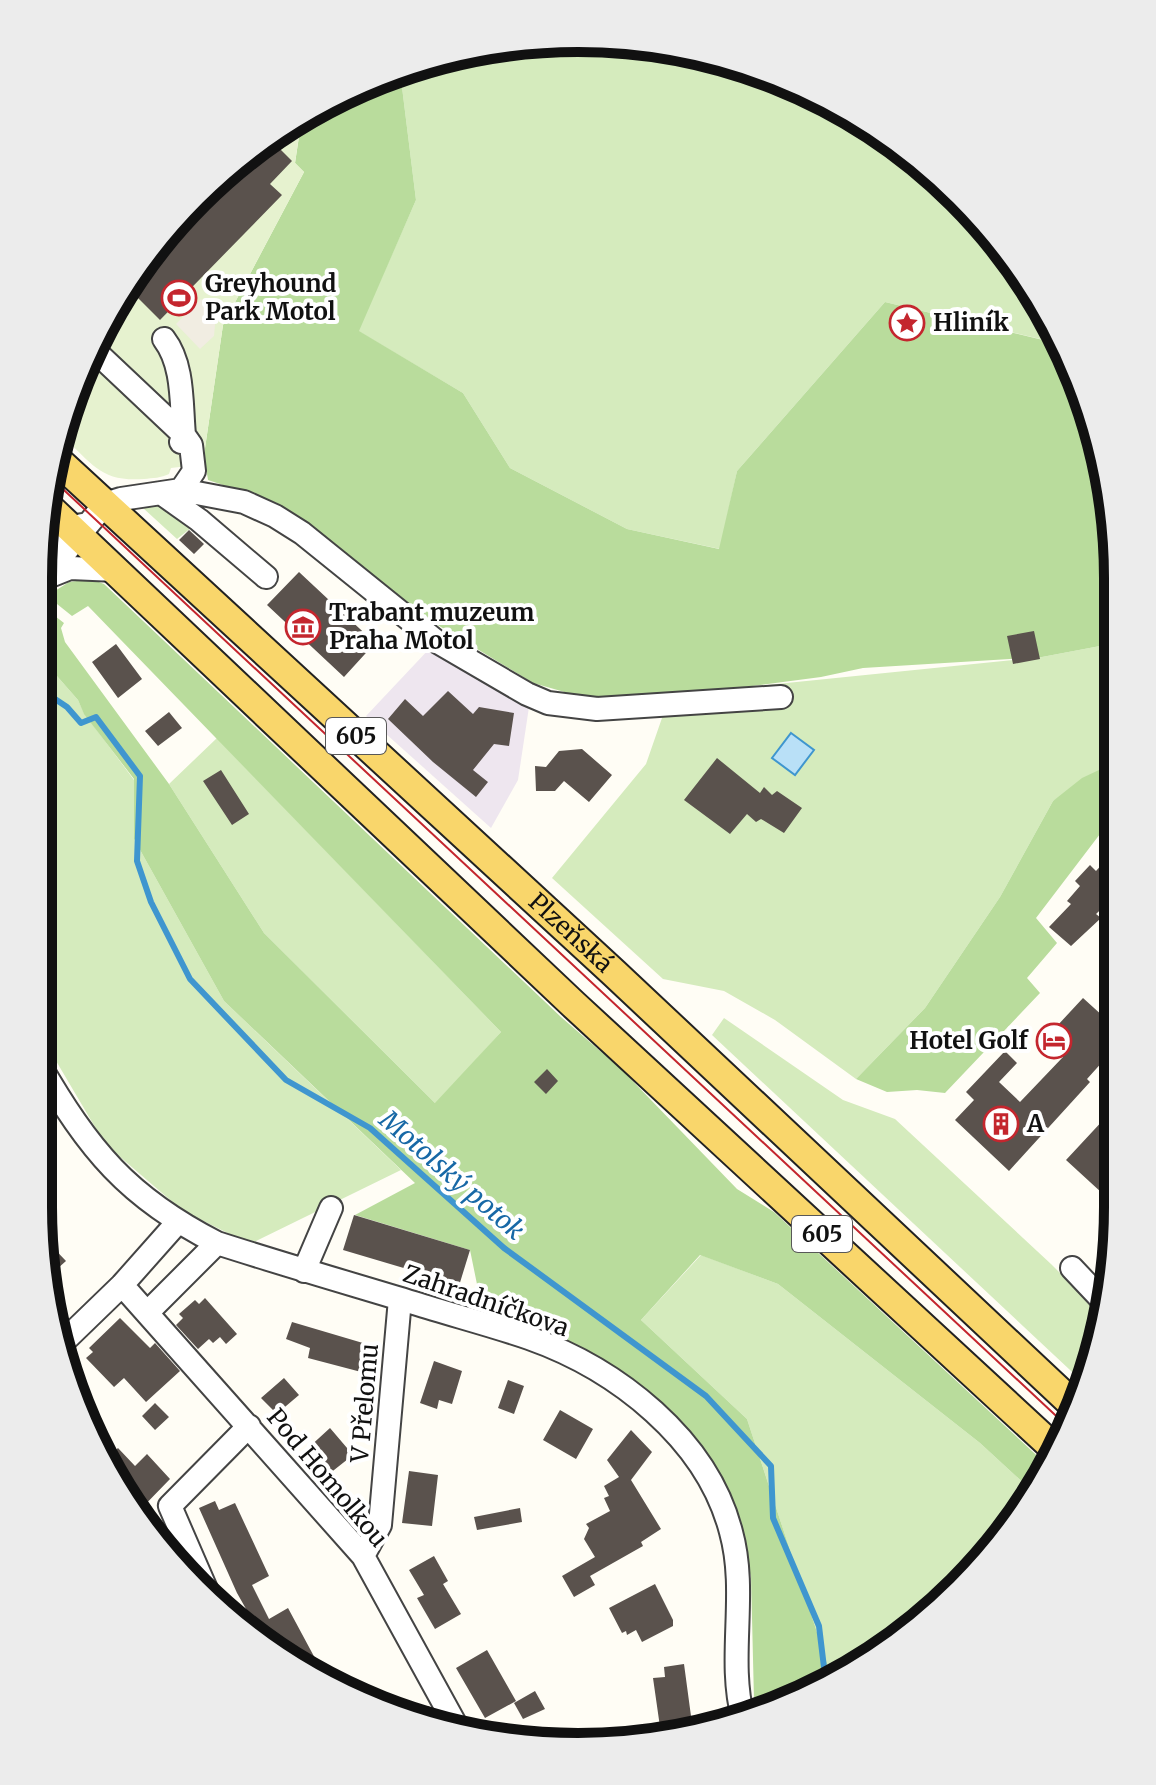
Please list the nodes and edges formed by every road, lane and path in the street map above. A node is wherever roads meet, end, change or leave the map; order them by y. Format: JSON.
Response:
{"nodes":[{"id":1,"x":164,"y":339,"type":"dead end"},
{"id":2,"x":101,"y":357,"type":"edge"},
{"id":3,"x":184,"y":435,"type":"junction"},
{"id":4,"x":63,"y":472,"type":"edge"},
{"id":5,"x":171,"y":491,"type":"junction"},
{"id":6,"x":57,"y":509,"type":"edge"},
{"id":7,"x":86,"y":523,"type":"junction"},
{"id":8,"x":54,"y":534,"type":"edge"},
{"id":9,"x":52,"y":567,"type":"edge"},
{"id":10,"x":116,"y":570,"type":"junction"},
{"id":11,"x":52,"y":575,"type":"edge"},
{"id":12,"x":266,"y":577,"type":"dead end"},
{"id":13,"x":781,"y":697,"type":"dead end"},
{"id":14,"x":52,"y":1087,"type":"edge"},
{"id":15,"x":331,"y":1208,"type":"dead end"},
{"id":16,"x":177,"y":1223,"type":"junction"},
{"id":17,"x":217,"y":1243,"type":"junction"},
{"id":18,"x":1072,"y":1268,"type":"dead end"},
{"id":19,"x":304,"y":1271,"type":"junction"},
{"id":20,"x":122,"y":1285,"type":"junction"},
{"id":21,"x":1096,"y":1294,"type":"edge"},
{"id":22,"x":400,"y":1299,"type":"junction"},
{"id":23,"x":147,"y":1313,"type":"junction"},
{"id":24,"x":67,"y":1329,"type":"edge"},
{"id":25,"x":1067,"y":1399,"type":"edge"},
{"id":26,"x":249,"y":1426,"type":"junction"},
{"id":27,"x":1048,"y":1443,"type":"edge"},
{"id":28,"x":363,"y":1556,"type":"junction"},
{"id":29,"x":198,"y":1570,"type":"edge"},
{"id":30,"x":741,"y":1707,"type":"edge"},
{"id":31,"x":452,"y":1717,"type":"edge"}],
"edges":[{"from":1,"to":3,"type":"street"},
{"from":2,"to":3,"type":"street"},
{"from":3,"to":5,"type":"street"},
{"from":4,"to":7,"type":"main road","name":"Plzeňská","number":"605"},
{"from":5,"to":7,"type":"street"},
{"from":5,"to":12,"type":"street"},
{"from":5,"to":13,"type":"street"},
{"from":6,"to":7,"type":"main road","name":"Plzeňská","number":"605"},
{"from":7,"to":8,"type":"street"},
{"from":7,"to":9,"type":"street"},
{"from":7,"to":10,"type":"main road","name":"Plzeňská","number":"605"},
{"from":7,"to":25,"type":"main road","name":"Plzeňská","number":"605"},
{"from":10,"to":11,"type":"street"},
{"from":10,"to":27,"type":"main road","name":"Plzeňská","number":"605"},
{"from":14,"to":16,"type":"street","name":"Zahradníčkova"},
{"from":15,"to":19,"type":"street"},
{"from":16,"to":17,"type":"street","name":"Zahradníčkova"},
{"from":16,"to":20,"type":"street"},
{"from":17,"to":19,"type":"street","name":"Zahradníčkova"},
{"from":17,"to":23,"type":"street"},
{"from":18,"to":21,"type":"street"},
{"from":19,"to":22,"type":"street","name":"Zahradníčkova"},
{"from":20,"to":23,"type":"street","name":"Pod Homolkou"},
{"from":20,"to":24,"type":"street"},
{"from":22,"to":28,"type":"street","name":"V Přelomu"},
{"from":22,"to":30,"type":"street","name":"Zahradníčkova"},
{"from":23,"to":26,"type":"street","name":"Pod Homolkou"},
{"from":26,"to":28,"type":"street","name":"Pod Homolkou"},
{"from":26,"to":29,"type":"street"},
{"from":28,"to":31,"type":"street","name":"Pod Homolkou"}]}
